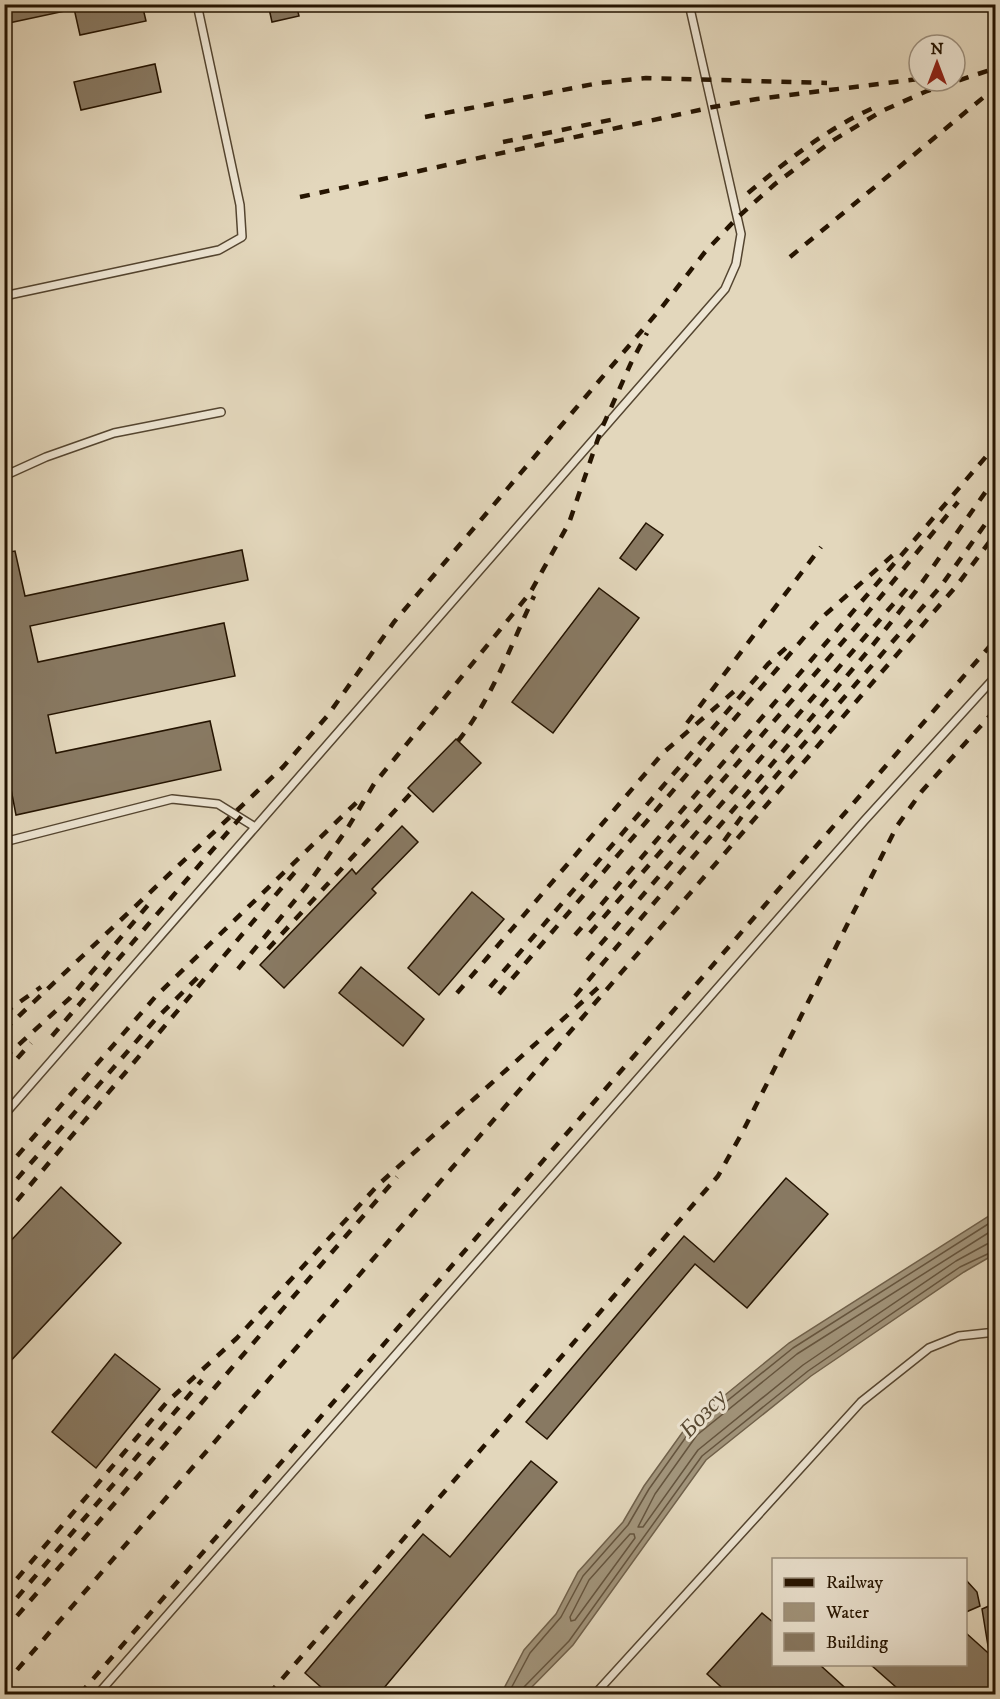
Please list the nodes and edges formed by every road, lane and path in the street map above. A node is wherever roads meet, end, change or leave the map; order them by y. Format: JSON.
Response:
{"nodes":[{"id":1,"x":197,"y":4,"type":"edge"},
{"id":2,"x":690,"y":4,"type":"edge"},
{"id":3,"x":4,"y":296,"type":"edge"},
{"id":4,"x":221,"y":412,"type":"dead end"},
{"id":5,"x":4,"y":476,"type":"edge"},
{"id":6,"x":996,"y":676,"type":"edge"},
{"id":7,"x":255,"y":827,"type":"junction"},
{"id":8,"x":4,"y":842,"type":"edge"},
{"id":9,"x":4,"y":1115,"type":"edge"},
{"id":10,"x":996,"y":1332,"type":"edge"},
{"id":11,"x":98,"y":1695,"type":"edge"},
{"id":12,"x":595,"y":1695,"type":"edge"}],
"edges":[{"from":1,"to":3,"type":"lane"},
{"from":2,"to":7,"type":"lane"},
{"from":4,"to":5,"type":"lane"},
{"from":6,"to":11,"type":"lane"},
{"from":7,"to":8,"type":"lane"},
{"from":7,"to":9,"type":"lane"},
{"from":10,"to":12,"type":"lane"}]}
